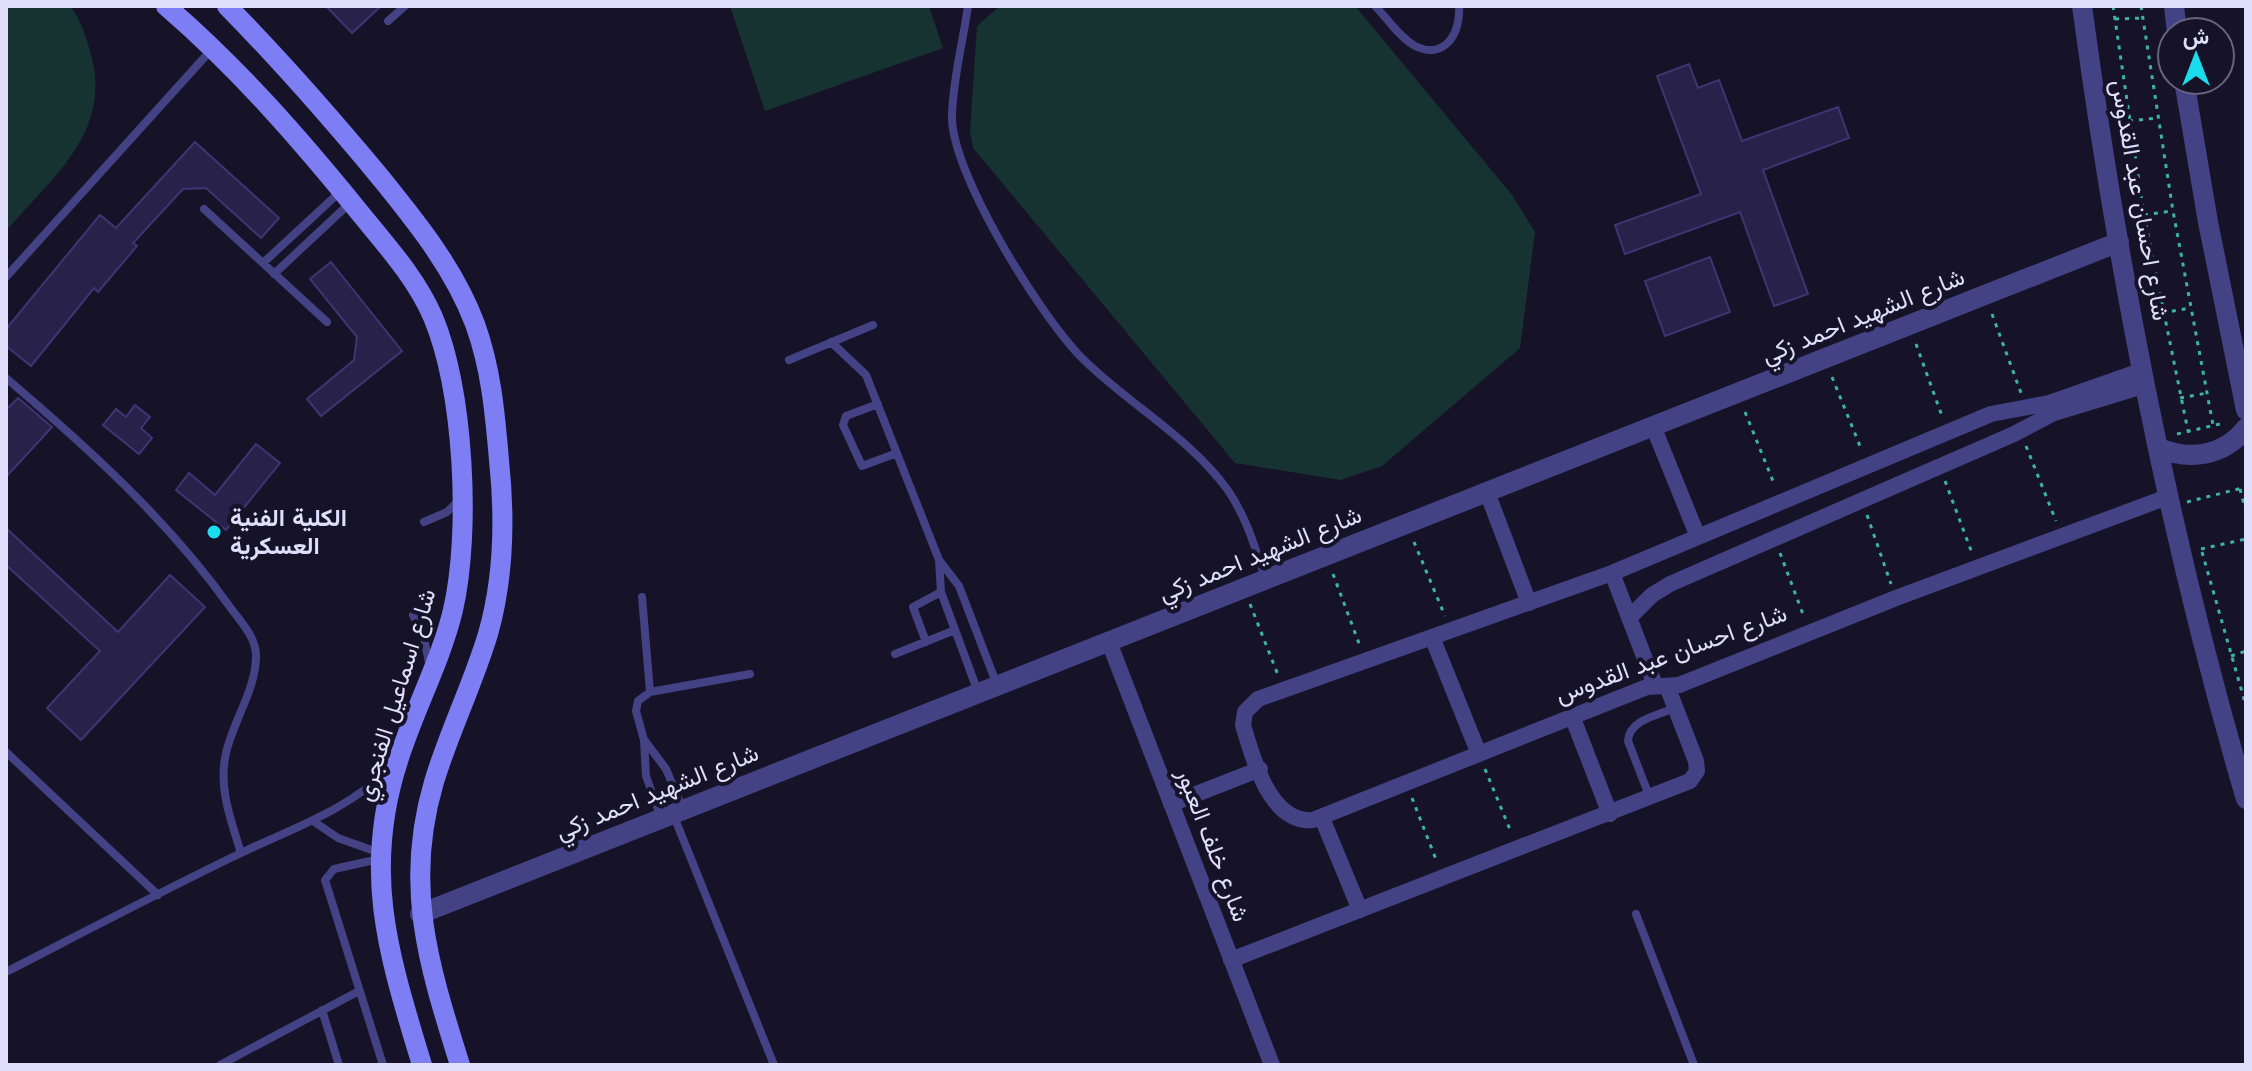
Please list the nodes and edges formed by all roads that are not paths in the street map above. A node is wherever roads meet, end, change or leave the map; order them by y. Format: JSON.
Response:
{"nodes":[{"id":1,"x":166,"y":6,"type":"edge"},
{"id":2,"x":227,"y":6,"type":"edge"},
{"id":3,"x":405,"y":6,"type":"edge"},
{"id":4,"x":968,"y":6,"type":"edge"},
{"id":5,"x":1375,"y":6,"type":"edge"},
{"id":6,"x":1459,"y":6,"type":"edge"},
{"id":7,"x":2082,"y":6,"type":"edge"},
{"id":8,"x":388,"y":21,"type":"dead end"},
{"id":9,"x":214,"y":47,"type":"junction"},
{"id":10,"x":2187,"y":96,"type":"edge"},
{"id":11,"x":346,"y":196,"type":"junction"},
{"id":12,"x":204,"y":209,"type":"dead end"},
{"id":13,"x":2119,"y":242,"type":"junction"},
{"id":14,"x":263,"y":263,"type":"junction"},
{"id":15,"x":274,"y":274,"type":"junction"},
{"id":16,"x":6,"y":277,"type":"edge"},
{"id":17,"x":327,"y":322,"type":"dead end"},
{"id":18,"x":873,"y":325,"type":"dead end"},
{"id":19,"x":831,"y":342,"type":"junction"},
{"id":20,"x":789,"y":360,"type":"dead end"},
{"id":21,"x":6,"y":378,"type":"edge"},
{"id":22,"x":2145,"y":378,"type":"junction"},
{"id":23,"x":878,"y":404,"type":"junction"},
{"id":24,"x":2242,"y":419,"type":"edge"},
{"id":25,"x":1653,"y":426,"type":"junction"},
{"id":26,"x":2158,"y":443,"type":"junction"},
{"id":27,"x":897,"y":453,"type":"junction"},
{"id":28,"x":1487,"y":492,"type":"junction"},
{"id":29,"x":462,"y":497,"type":"junction"},
{"id":30,"x":2176,"y":501,"type":"junction"},
{"id":31,"x":424,"y":522,"type":"dead end"},
{"id":32,"x":1698,"y":537,"type":"junction"},
{"id":33,"x":939,"y":560,"type":"junction"},
{"id":34,"x":1612,"y":573,"type":"junction"},
{"id":35,"x":1265,"y":578,"type":"junction"},
{"id":36,"x":941,"y":592,"type":"junction"},
{"id":37,"x":642,"y":597,"type":"dead end"},
{"id":38,"x":1529,"y":603,"type":"junction"},
{"id":39,"x":413,"y":615,"type":"dead end"},
{"id":40,"x":1629,"y":618,"type":"junction"},
{"id":41,"x":955,"y":630,"type":"junction"},
{"id":42,"x":1432,"y":637,"type":"junction"},
{"id":43,"x":926,"y":642,"type":"junction"},
{"id":44,"x":1109,"y":642,"type":"junction"},
{"id":45,"x":895,"y":654,"type":"dead end"},
{"id":46,"x":430,"y":673,"type":"junction"},
{"id":47,"x":750,"y":674,"type":"dead end"},
{"id":48,"x":1661,"y":685,"type":"junction"},
{"id":49,"x":988,"y":689,"type":"junction"},
{"id":50,"x":650,"y":692,"type":"junction"},
{"id":51,"x":1675,"y":708,"type":"junction"},
{"id":52,"x":1572,"y":716,"type":"junction"},
{"id":53,"x":644,"y":740,"type":"junction"},
{"id":54,"x":6,"y":752,"type":"edge"},
{"id":55,"x":1479,"y":754,"type":"junction"},
{"id":56,"x":398,"y":760,"type":"junction"},
{"id":57,"x":1260,"y":769,"type":"junction"},
{"id":58,"x":1651,"y":798,"type":"junction"},
{"id":59,"x":2246,"y":799,"type":"edge"},
{"id":60,"x":1171,"y":804,"type":"junction"},
{"id":61,"x":672,"y":814,"type":"junction"},
{"id":62,"x":1610,"y":814,"type":"junction"},
{"id":63,"x":1322,"y":818,"type":"junction"},
{"id":64,"x":313,"y":821,"type":"junction"},
{"id":65,"x":241,"y":853,"type":"junction"},
{"id":66,"x":381,"y":856,"type":"junction"},
{"id":67,"x":158,"y":895,"type":"junction"},
{"id":68,"x":1360,"y":910,"type":"junction"},
{"id":69,"x":420,"y":914,"type":"junction"},
{"id":70,"x":1636,"y":914,"type":"dead end"},
{"id":71,"x":1231,"y":960,"type":"junction"},
{"id":72,"x":6,"y":972,"type":"edge"},
{"id":73,"x":359,"y":991,"type":"junction"},
{"id":74,"x":322,"y":1010,"type":"junction"},
{"id":75,"x":220,"y":1065,"type":"edge"},
{"id":76,"x":339,"y":1065,"type":"edge"},
{"id":77,"x":383,"y":1065,"type":"edge"},
{"id":78,"x":422,"y":1065,"type":"edge"},
{"id":79,"x":460,"y":1065,"type":"edge"},
{"id":80,"x":774,"y":1065,"type":"edge"},
{"id":81,"x":1272,"y":1065,"type":"edge"},
{"id":82,"x":1694,"y":1065,"type":"edge"}],
"edges":[{"from":1,"to":9,"type":"main road","name":"شارع اسماعيل الفنجري"},
{"from":2,"to":69,"type":"main road"},
{"from":3,"to":8,"type":"lane"},
{"from":4,"to":35,"type":"lane"},
{"from":5,"to":6,"type":"lane"},
{"from":7,"to":13,"type":"street","name":"شارع احسان عبد القدوس"},
{"from":9,"to":11,"type":"main road","name":"شارع اسماعيل الفنجري"},
{"from":9,"to":16,"type":"lane"},
{"from":10,"to":24,"type":"street"},
{"from":11,"to":14,"type":"lane"},
{"from":11,"to":15,"type":"lane"},
{"from":11,"to":29,"type":"main road","name":"شارع اسماعيل الفنجري"},
{"from":12,"to":14,"type":"lane"},
{"from":13,"to":22,"type":"street","name":"شارع احسان عبد القدوس"},
{"from":13,"to":25,"type":"street","name":"شارع الشهيد احمد زكي"},
{"from":14,"to":15,"type":"lane"},
{"from":15,"to":17,"type":"lane"},
{"from":18,"to":19,"type":"lane"},
{"from":19,"to":20,"type":"lane"},
{"from":19,"to":23,"type":"lane"},
{"from":21,"to":65,"type":"lane"},
{"from":22,"to":26,"type":"street","name":"شارع احسان عبد القدوس"},
{"from":22,"to":32,"type":"street"},
{"from":22,"to":40,"type":"street"},
{"from":23,"to":27,"type":"lane"},
{"from":23,"to":27,"type":"lane"},
{"from":24,"to":26,"type":"street"},
{"from":25,"to":28,"type":"street","name":"شارع الشهيد احمد زكي"},
{"from":25,"to":32,"type":"street"},
{"from":26,"to":30,"type":"street","name":"شارع احسان عبد القدوس"},
{"from":27,"to":33,"type":"lane"},
{"from":28,"to":35,"type":"street","name":"شارع الشهيد احمد زكي"},
{"from":28,"to":38,"type":"street"},
{"from":29,"to":31,"type":"lane"},
{"from":29,"to":46,"type":"main road","name":"شارع اسماعيل الفنجري"},
{"from":30,"to":48,"type":"street","name":"شارع احسان عبد القدوس"},
{"from":30,"to":59,"type":"street","name":"شارع احسان عبد القدوس"},
{"from":32,"to":34,"type":"street"},
{"from":33,"to":36,"type":"lane"},
{"from":33,"to":49,"type":"lane"},
{"from":34,"to":38,"type":"street"},
{"from":34,"to":40,"type":"street"},
{"from":35,"to":44,"type":"street","name":"شارع الشهيد احمد زكي"},
{"from":36,"to":41,"type":"lane"},
{"from":36,"to":43,"type":"lane"},
{"from":37,"to":50,"type":"lane"},
{"from":38,"to":42,"type":"street"},
{"from":39,"to":46,"type":"lane"},
{"from":40,"to":48,"type":"street"},
{"from":41,"to":43,"type":"lane"},
{"from":41,"to":49,"type":"lane"},
{"from":42,"to":55,"type":"street"},
{"from":42,"to":57,"type":"street"},
{"from":43,"to":45,"type":"lane"},
{"from":44,"to":49,"type":"street","name":"شارع الشهيد احمد زكي"},
{"from":44,"to":60,"type":"street","name":"شارع خلف العبور"},
{"from":46,"to":56,"type":"main road","name":"شارع اسماعيل الفنجري"},
{"from":47,"to":50,"type":"lane"},
{"from":48,"to":51,"type":"street"},
{"from":48,"to":52,"type":"street","name":"شارع احسان عبد القدوس"},
{"from":49,"to":61,"type":"street","name":"شارع الشهيد احمد زكي"},
{"from":50,"to":53,"type":"lane"},
{"from":51,"to":58,"type":"street"},
{"from":51,"to":58,"type":"lane"},
{"from":52,"to":55,"type":"street","name":"شارع احسان عبد القدوس"},
{"from":52,"to":62,"type":"street"},
{"from":53,"to":61,"type":"lane"},
{"from":53,"to":61,"type":"lane"},
{"from":54,"to":67,"type":"lane"},
{"from":55,"to":63,"type":"street","name":"شارع احسان عبد القدوس"},
{"from":56,"to":64,"type":"lane"},
{"from":56,"to":66,"type":"main road","name":"شارع اسماعيل الفنجري"},
{"from":57,"to":60,"type":"street"},
{"from":57,"to":63,"type":"street","name":"شارع احسان عبد القدوس"},
{"from":58,"to":62,"type":"street"},
{"from":60,"to":71,"type":"street","name":"شارع خلف العبور"},
{"from":61,"to":69,"type":"street","name":"شارع الشهيد احمد زكي"},
{"from":61,"to":80,"type":"lane"},
{"from":62,"to":68,"type":"street"},
{"from":63,"to":68,"type":"street"},
{"from":64,"to":65,"type":"lane"},
{"from":64,"to":66,"type":"lane"},
{"from":65,"to":67,"type":"lane"},
{"from":66,"to":73,"type":"lane"},
{"from":66,"to":78,"type":"main road","name":"شارع اسماعيل الفنجري"},
{"from":67,"to":72,"type":"lane"},
{"from":68,"to":71,"type":"street"},
{"from":69,"to":79,"type":"main road"},
{"from":70,"to":82,"type":"lane"},
{"from":71,"to":81,"type":"street","name":"شارع خلف العبور"},
{"from":73,"to":74,"type":"lane"},
{"from":73,"to":77,"type":"lane"},
{"from":74,"to":75,"type":"lane"},
{"from":74,"to":76,"type":"lane"}]}
